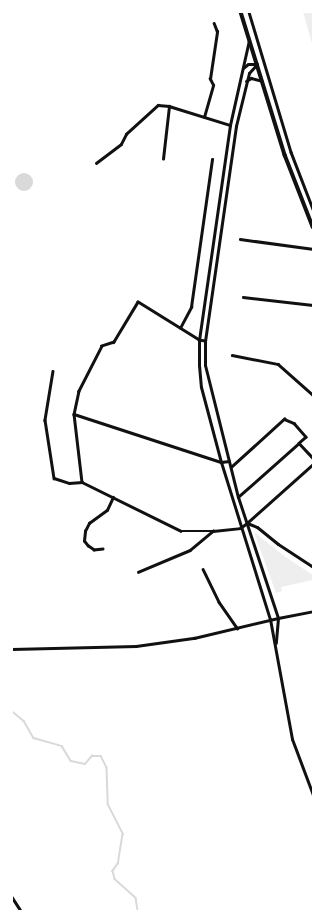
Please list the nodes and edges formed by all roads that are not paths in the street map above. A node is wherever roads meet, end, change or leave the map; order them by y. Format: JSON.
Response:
{"nodes":[{"id":1,"x":241,"y":12,"type":"edge"},
{"id":2,"x":249,"y":12,"type":"edge"},
{"id":3,"x":214,"y":24,"type":"dead end"},
{"id":4,"x":250,"y":40,"type":"junction"},
{"id":5,"x":257,"y":64,"type":"junction"},
{"id":6,"x":243,"y":68,"type":"junction"},
{"id":7,"x":246,"y":81,"type":"junction"},
{"id":8,"x":262,"y":81,"type":"junction"},
{"id":9,"x":169,"y":106,"type":"junction"},
{"id":10,"x":204,"y":117,"type":"junction"},
{"id":11,"x":230,"y":125,"type":"junction"},
{"id":12,"x":292,"y":152,"type":"junction"},
{"id":13,"x":285,"y":155,"type":"junction"},
{"id":14,"x":163,"y":159,"type":"dead end"},
{"id":15,"x":212,"y":160,"type":"dead end"},
{"id":16,"x":96,"y":163,"type":"dead end"},
{"id":17,"x":313,"y":209,"type":"edge"},
{"id":18,"x":313,"y":227,"type":"edge"},
{"id":19,"x":240,"y":239,"type":"dead end"},
{"id":20,"x":313,"y":250,"type":"edge"},
{"id":21,"x":243,"y":297,"type":"dead end"},
{"id":22,"x":313,"y":305,"type":"edge"},
{"id":23,"x":180,"y":328,"type":"junction"},
{"id":24,"x":199,"y":340,"type":"junction"},
{"id":25,"x":205,"y":341,"type":"junction"},
{"id":26,"x":232,"y":355,"type":"dead end"},
{"id":27,"x":53,"y":371,"type":"dead end"},
{"id":28,"x":313,"y":395,"type":"edge"},
{"id":29,"x":74,"y":414,"type":"junction"},
{"id":30,"x":300,"y":443,"type":"junction"},
{"id":31,"x":313,"y":458,"type":"edge"},
{"id":32,"x":229,"y":461,"type":"junction"},
{"id":33,"x":221,"y":462,"type":"junction"},
{"id":34,"x":313,"y":464,"type":"edge"},
{"id":35,"x":230,"y":468,"type":"junction"},
{"id":36,"x":82,"y":482,"type":"junction"},
{"id":37,"x":113,"y":497,"type":"junction"},
{"id":38,"x":238,"y":497,"type":"junction"},
{"id":39,"x":247,"y":523,"type":"junction"},
{"id":40,"x":240,"y":528,"type":"junction"},
{"id":41,"x":213,"y":531,"type":"junction"},
{"id":42,"x":103,"y":550,"type":"dead end"},
{"id":43,"x":313,"y":568,"type":"edge"},
{"id":44,"x":203,"y":569,"type":"dead end"},
{"id":45,"x":138,"y":572,"type":"dead end"},
{"id":46,"x":313,"y":611,"type":"edge"},
{"id":47,"x":278,"y":618,"type":"junction"},
{"id":48,"x":270,"y":619,"type":"junction"},
{"id":49,"x":237,"y":628,"type":"junction"},
{"id":50,"x":276,"y":646,"type":"junction"},
{"id":51,"x":14,"y":650,"type":"edge"},
{"id":52,"x":12,"y":654,"type":"edge"},
{"id":53,"x":313,"y":795,"type":"edge"},
{"id":54,"x":12,"y":897,"type":"edge"},
{"id":55,"x":21,"y":911,"type":"edge"}],
"edges":[{"from":1,"to":4,"type":"main road"},
{"from":2,"to":12,"type":"street"},
{"from":3,"to":10,"type":"street"},
{"from":4,"to":5,"type":"main road"},
{"from":4,"to":6,"type":"street"},
{"from":5,"to":6,"type":"street"},
{"from":5,"to":7,"type":"street"},
{"from":5,"to":8,"type":"main road"},
{"from":6,"to":11,"type":"street"},
{"from":7,"to":8,"type":"street"},
{"from":7,"to":25,"type":"street"},
{"from":8,"to":13,"type":"main road"},
{"from":9,"to":10,"type":"street"},
{"from":9,"to":14,"type":"street"},
{"from":9,"to":16,"type":"street"},
{"from":10,"to":11,"type":"street"},
{"from":11,"to":24,"type":"street"},
{"from":12,"to":13,"type":"street"},
{"from":12,"to":17,"type":"street"},
{"from":13,"to":18,"type":"main road"},
{"from":15,"to":23,"type":"street"},
{"from":19,"to":20,"type":"street"},
{"from":21,"to":22,"type":"street"},
{"from":23,"to":24,"type":"street"},
{"from":23,"to":29,"type":"street"},
{"from":24,"to":25,"type":"street"},
{"from":24,"to":33,"type":"street"},
{"from":25,"to":32,"type":"street"},
{"from":26,"to":28,"type":"street"},
{"from":27,"to":36,"type":"street"},
{"from":29,"to":33,"type":"street"},
{"from":29,"to":36,"type":"street"},
{"from":30,"to":31,"type":"street"},
{"from":30,"to":35,"type":"street"},
{"from":30,"to":38,"type":"street"},
{"from":32,"to":33,"type":"street"},
{"from":32,"to":35,"type":"street"},
{"from":33,"to":40,"type":"street"},
{"from":34,"to":39,"type":"street"},
{"from":35,"to":38,"type":"street"},
{"from":36,"to":37,"type":"street"},
{"from":37,"to":41,"type":"street"},
{"from":37,"to":42,"type":"street"},
{"from":38,"to":39,"type":"street"},
{"from":39,"to":40,"type":"street"},
{"from":39,"to":43,"type":"street"},
{"from":39,"to":47,"type":"street"},
{"from":40,"to":41,"type":"street"},
{"from":40,"to":48,"type":"street"},
{"from":41,"to":45,"type":"street"},
{"from":44,"to":49,"type":"street"},
{"from":46,"to":47,"type":"street"},
{"from":47,"to":48,"type":"street"},
{"from":47,"to":50,"type":"street"},
{"from":48,"to":49,"type":"street"},
{"from":48,"to":50,"type":"street"},
{"from":49,"to":51,"type":"street"},
{"from":50,"to":53,"type":"street"},
{"from":51,"to":52,"type":"street"},
{"from":54,"to":55,"type":"street"}]}
